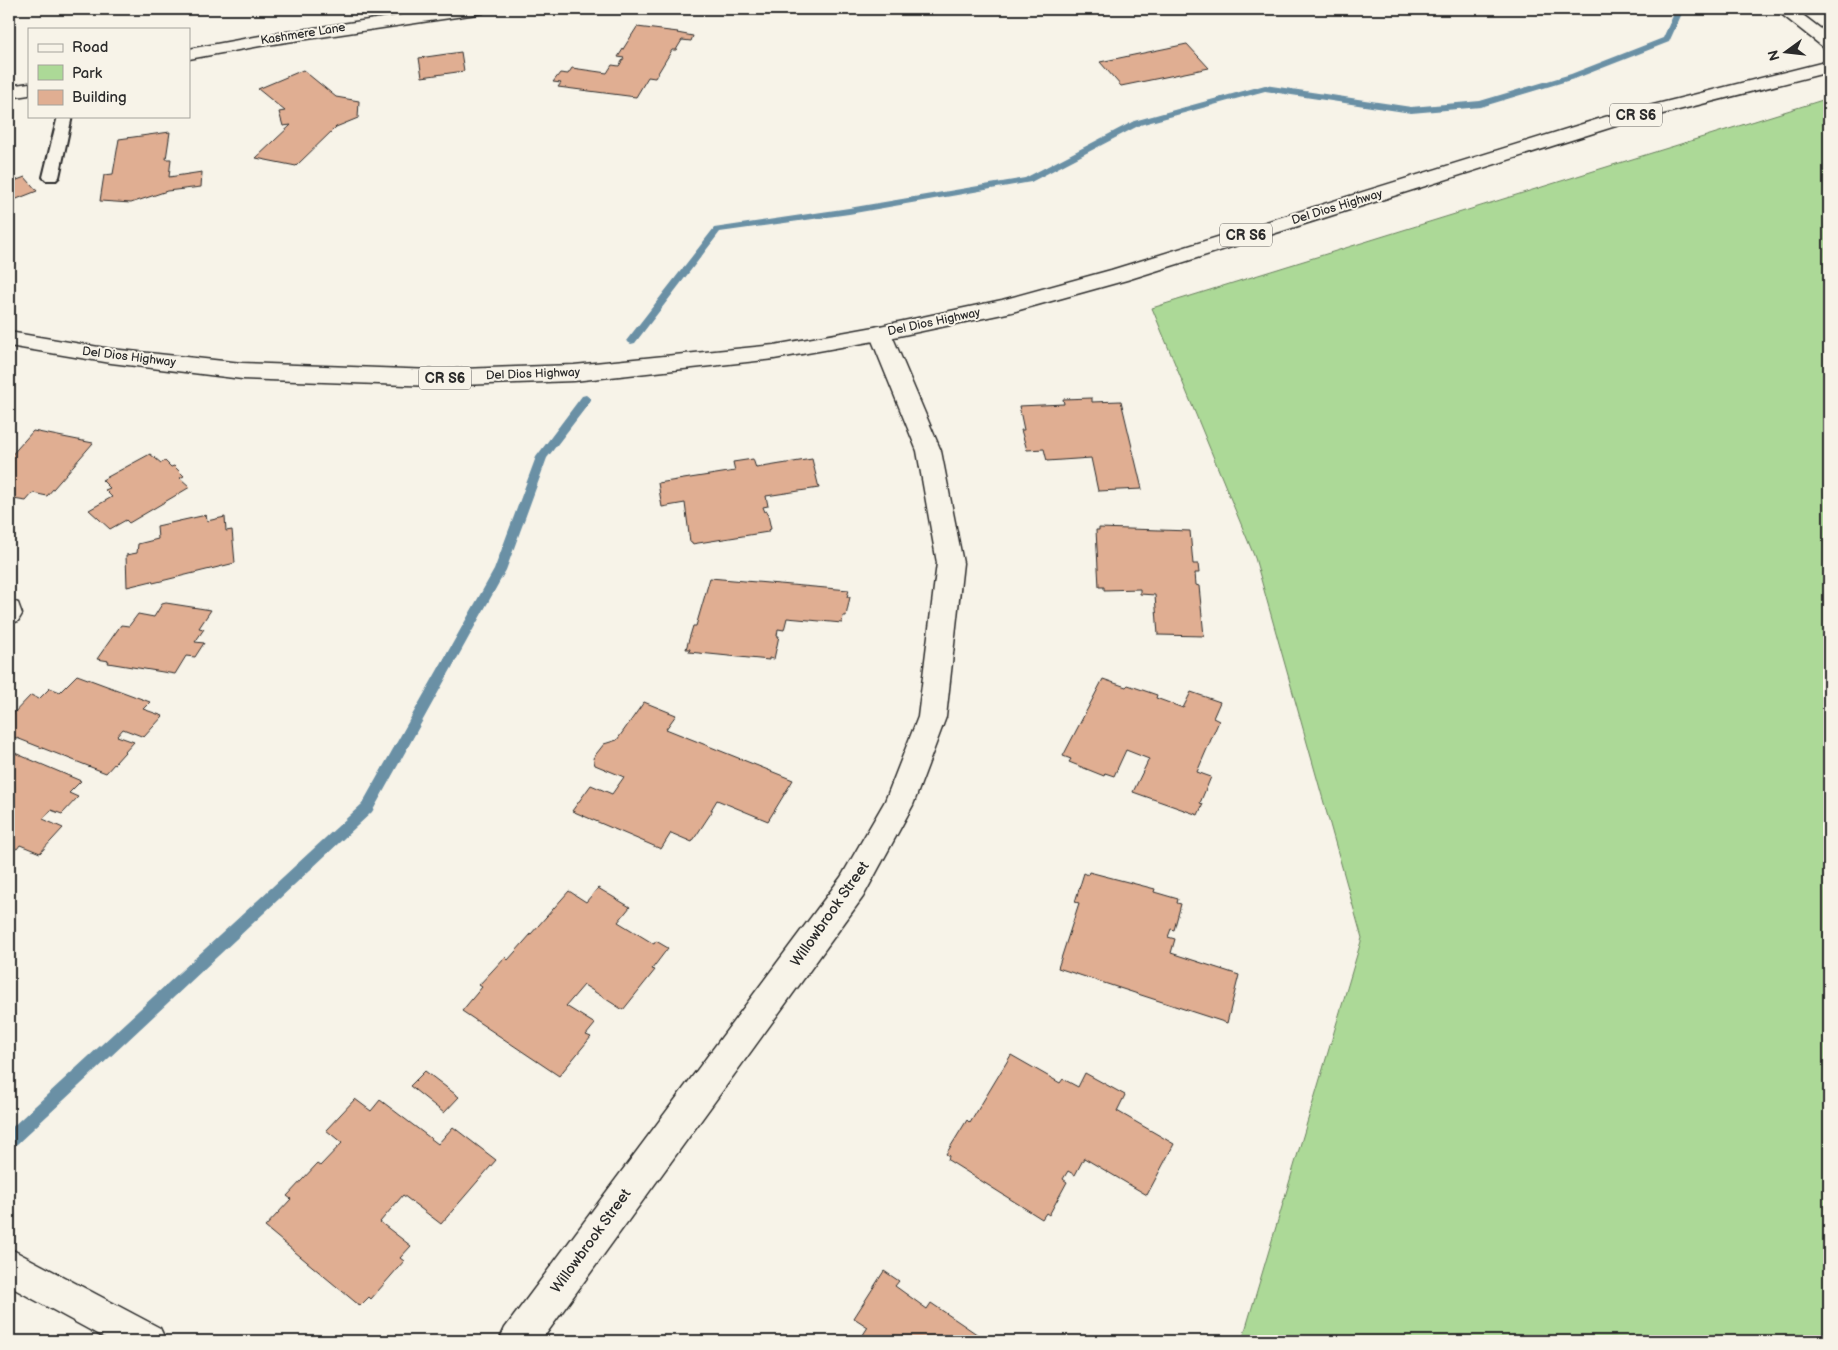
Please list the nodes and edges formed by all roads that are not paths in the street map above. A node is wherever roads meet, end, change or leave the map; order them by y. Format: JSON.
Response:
{"nodes":[{"id":1,"x":477,"y":9,"type":"edge"},
{"id":2,"x":1784,"y":9,"type":"edge"},
{"id":3,"x":1829,"y":43,"type":"edge"},
{"id":4,"x":190,"y":54,"type":"edge"},
{"id":5,"x":1829,"y":67,"type":"edge"},
{"id":6,"x":28,"y":89,"type":"edge"},
{"id":7,"x":9,"y":92,"type":"edge"},
{"id":8,"x":65,"y":118,"type":"edge"},
{"id":9,"x":51,"y":178,"type":"dead end"},
{"id":10,"x":880,"y":333,"type":"junction"},
{"id":11,"x":9,"y":338,"type":"edge"},
{"id":12,"x":9,"y":610,"type":"edge"},
{"id":13,"x":9,"y":614,"type":"edge"},
{"id":14,"x":9,"y":1266,"type":"edge"},
{"id":15,"x":147,"y":1341,"type":"edge"},
{"id":16,"x":518,"y":1341,"type":"edge"}],
"edges":[{"from":1,"to":4,"type":"main road","name":"Kashmere Lane"},
{"from":2,"to":3,"type":"main road"},
{"from":5,"to":10,"type":"main road","name":"Del Dios Highway","number":"CR S6"},
{"from":6,"to":7,"type":"main road"},
{"from":8,"to":9,"type":"lane"},
{"from":10,"to":11,"type":"main road","name":"Del Dios Highway","number":"CR S6"},
{"from":10,"to":16,"type":"main road","name":"Willowbrook Street"},
{"from":12,"to":13,"type":"main road"},
{"from":14,"to":15,"type":"main road"}]}
